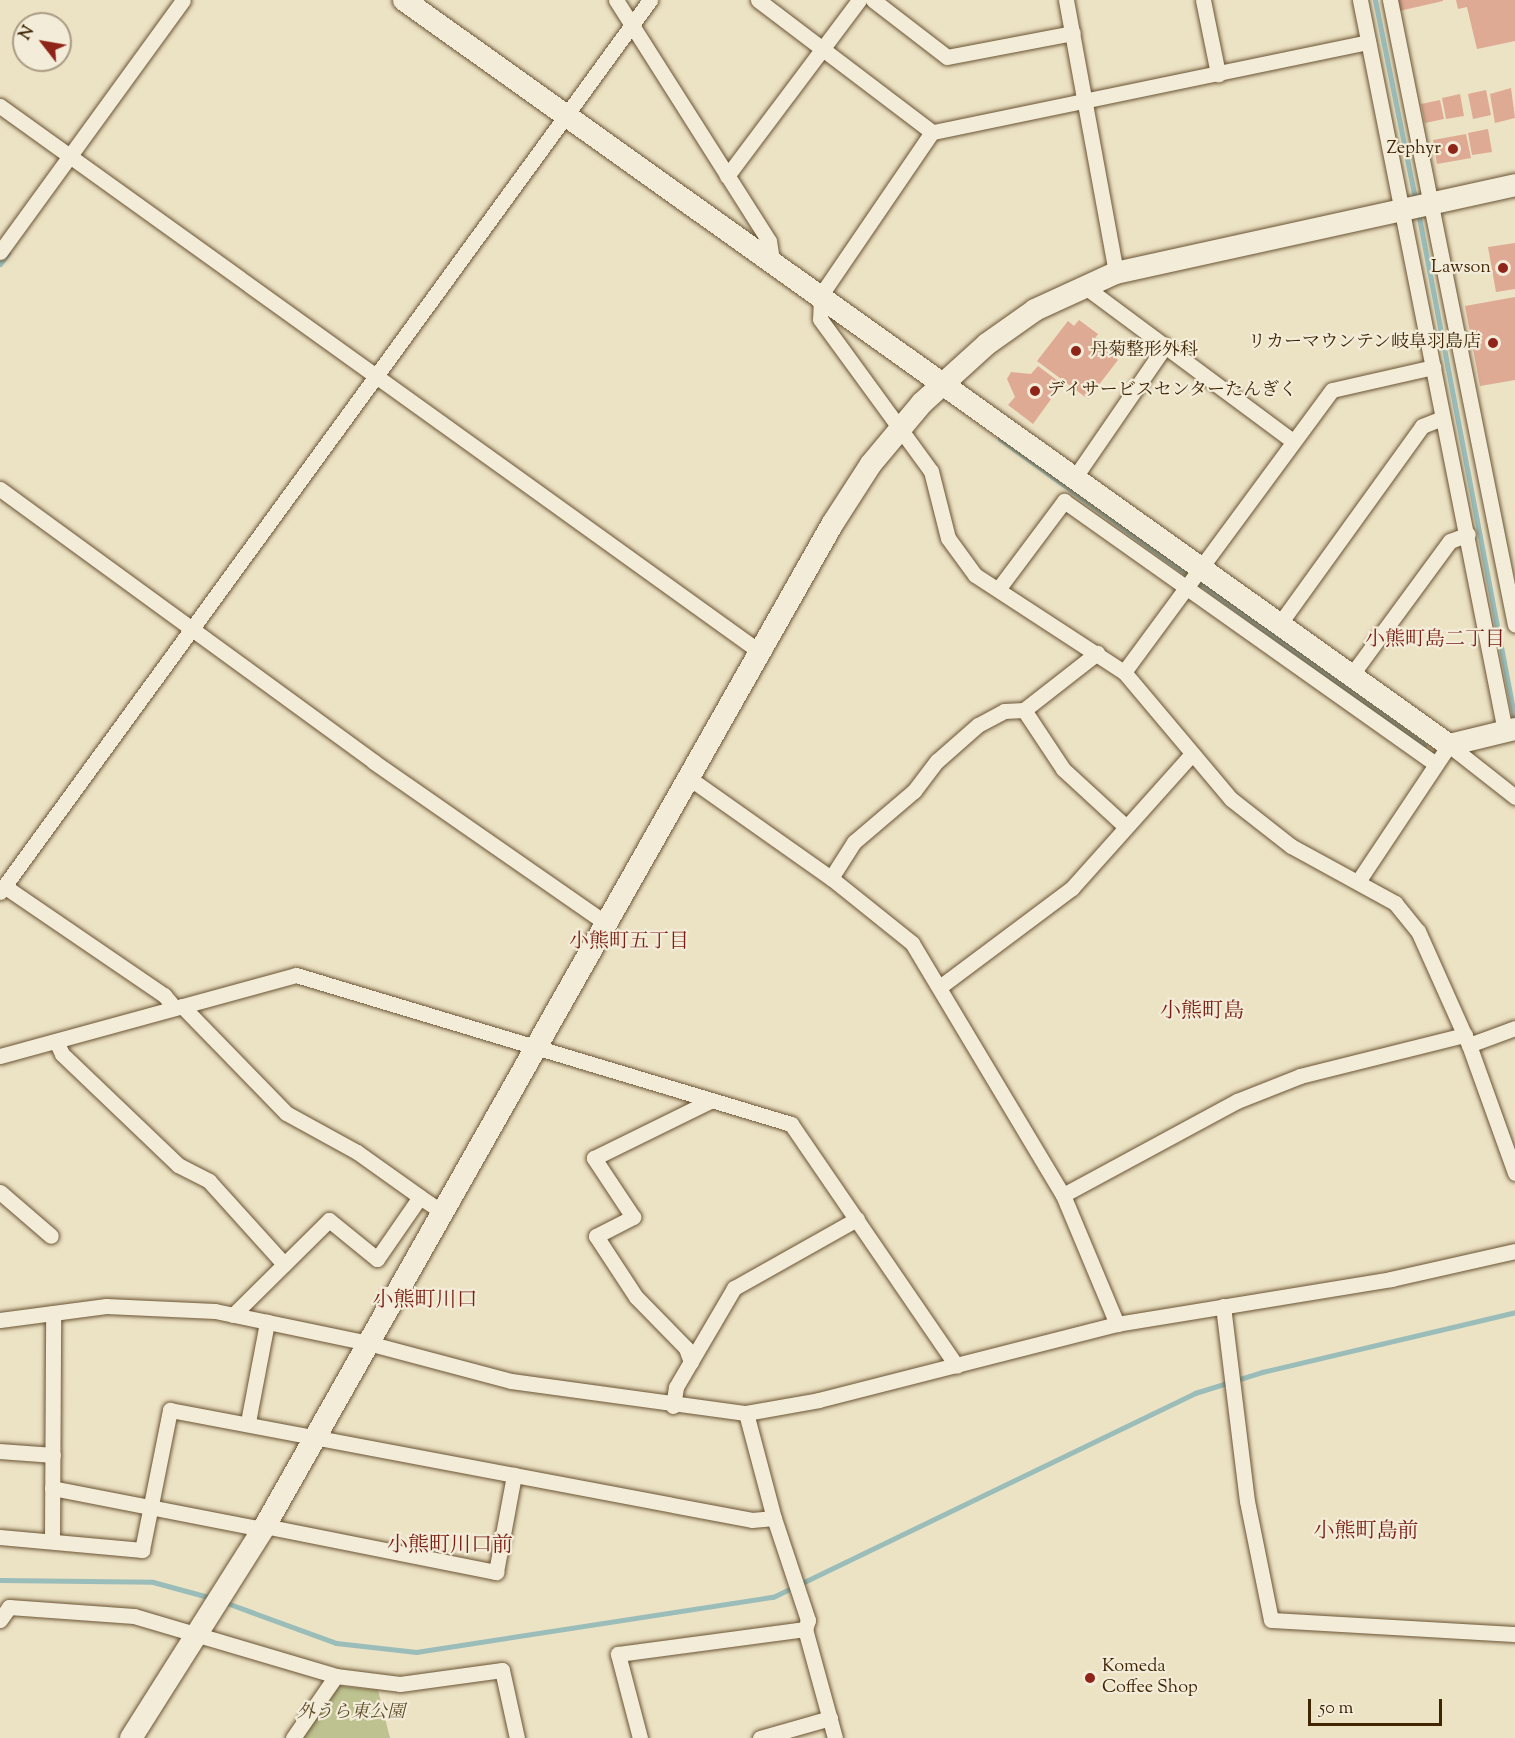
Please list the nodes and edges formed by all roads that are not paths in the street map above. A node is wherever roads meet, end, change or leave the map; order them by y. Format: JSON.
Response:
{"nodes":[{"id":1,"x":183,"y":0,"type":"edge"},
{"id":2,"x":404,"y":0,"type":"edge"},
{"id":3,"x":615,"y":0,"type":"edge"},
{"id":4,"x":650,"y":0,"type":"edge"},
{"id":5,"x":758,"y":0,"type":"edge"},
{"id":6,"x":858,"y":0,"type":"edge"},
{"id":7,"x":873,"y":0,"type":"edge"},
{"id":8,"x":1066,"y":0,"type":"edge"},
{"id":9,"x":1203,"y":0,"type":"edge"},
{"id":10,"x":1360,"y":0,"type":"edge"},
{"id":11,"x":1390,"y":0,"type":"edge"},
{"id":12,"x":632,"y":25,"type":"junction"},
{"id":13,"x":1073,"y":33,"type":"junction"},
{"id":14,"x":1368,"y":42,"type":"junction"},
{"id":15,"x":823,"y":48,"type":"junction"},
{"id":16,"x":1218,"y":74,"type":"junction"},
{"id":17,"x":1088,"y":100,"type":"junction"},
{"id":18,"x":0,"y":106,"type":"edge"},
{"id":19,"x":568,"y":114,"type":"junction"},
{"id":20,"x":932,"y":132,"type":"junction"},
{"id":21,"x":69,"y":156,"type":"junction"},
{"id":22,"x":728,"y":176,"type":"junction"},
{"id":23,"x":1515,"y":185,"type":"edge"},
{"id":24,"x":1431,"y":201,"type":"junction"},
{"id":25,"x":1400,"y":207,"type":"junction"},
{"id":26,"x":0,"y":252,"type":"edge"},
{"id":27,"x":772,"y":261,"type":"junction"},
{"id":28,"x":1116,"y":273,"type":"junction"},
{"id":29,"x":1084,"y":286,"type":"junction"},
{"id":30,"x":821,"y":295,"type":"junction"},
{"id":31,"x":1165,"y":346,"type":"junction"},
{"id":32,"x":1433,"y":367,"type":"junction"},
{"id":33,"x":373,"y":376,"type":"junction"},
{"id":34,"x":944,"y":381,"type":"junction"},
{"id":35,"x":1443,"y":418,"type":"junction"},
{"id":36,"x":902,"y":425,"type":"junction"},
{"id":37,"x":1293,"y":441,"type":"junction"},
{"id":38,"x":1072,"y":488,"type":"junction"},
{"id":39,"x":0,"y":489,"type":"edge"},
{"id":40,"x":1468,"y":534,"type":"junction"},
{"id":41,"x":1195,"y":580,"type":"junction"},
{"id":42,"x":999,"y":588,"type":"junction"},
{"id":43,"x":1515,"y":625,"type":"edge"},
{"id":44,"x":1278,"y":626,"type":"junction"},
{"id":45,"x":192,"y":629,"type":"junction"},
{"id":46,"x":760,"y":652,"type":"junction"},
{"id":47,"x":1097,"y":653,"type":"junction"},
{"id":48,"x":1313,"y":665,"type":"junction"},
{"id":49,"x":1124,"y":672,"type":"junction"},
{"id":50,"x":1350,"y":677,"type":"junction"},
{"id":51,"x":1024,"y":710,"type":"junction"},
{"id":52,"x":1510,"y":730,"type":"edge"},
{"id":53,"x":1449,"y":745,"type":"junction"},
{"id":54,"x":1192,"y":754,"type":"junction"},
{"id":55,"x":1435,"y":764,"type":"junction"},
{"id":56,"x":689,"y":778,"type":"junction"},
{"id":57,"x":1515,"y":797,"type":"edge"},
{"id":58,"x":1125,"y":826,"type":"junction"},
{"id":59,"x":831,"y":878,"type":"junction"},
{"id":60,"x":1359,"y":880,"type":"junction"},
{"id":61,"x":2,"y":889,"type":"edge"},
{"id":62,"x":606,"y":923,"type":"junction"},
{"id":63,"x":941,"y":986,"type":"junction"},
{"id":64,"x":178,"y":1006,"type":"junction"},
{"id":65,"x":1515,"y":1028,"type":"edge"},
{"id":66,"x":1467,"y":1040,"type":"junction"},
{"id":67,"x":56,"y":1041,"type":"junction"},
{"id":68,"x":537,"y":1047,"type":"junction"},
{"id":69,"x":0,"y":1056,"type":"edge"},
{"id":70,"x":712,"y":1100,"type":"junction"},
{"id":71,"x":1515,"y":1173,"type":"edge"},
{"id":72,"x":0,"y":1192,"type":"edge"},
{"id":73,"x":1063,"y":1195,"type":"junction"},
{"id":74,"x":420,"y":1197,"type":"junction"},
{"id":75,"x":442,"y":1212,"type":"junction"},
{"id":76,"x":857,"y":1220,"type":"junction"},
{"id":77,"x":51,"y":1236,"type":"dead end"},
{"id":78,"x":1515,"y":1251,"type":"edge"},
{"id":79,"x":284,"y":1264,"type":"junction"},
{"id":80,"x":1222,"y":1306,"type":"junction"},
{"id":81,"x":53,"y":1313,"type":"junction"},
{"id":82,"x":233,"y":1315,"type":"junction"},
{"id":83,"x":0,"y":1320,"type":"edge"},
{"id":84,"x":267,"y":1322,"type":"junction"},
{"id":85,"x":1117,"y":1324,"type":"junction"},
{"id":86,"x":368,"y":1343,"type":"junction"},
{"id":87,"x":691,"y":1362,"type":"junction"},
{"id":88,"x":957,"y":1366,"type":"junction"},
{"id":89,"x":673,"y":1406,"type":"junction"},
{"id":90,"x":746,"y":1413,"type":"junction"},
{"id":91,"x":248,"y":1422,"type":"junction"},
{"id":92,"x":315,"y":1437,"type":"junction"},
{"id":93,"x":0,"y":1451,"type":"edge"},
{"id":94,"x":53,"y":1455,"type":"junction"},
{"id":95,"x":514,"y":1475,"type":"junction"},
{"id":96,"x":52,"y":1488,"type":"junction"},
{"id":97,"x":151,"y":1508,"type":"junction"},
{"id":98,"x":774,"y":1518,"type":"junction"},
{"id":99,"x":264,"y":1527,"type":"junction"},
{"id":100,"x":0,"y":1537,"type":"edge"},
{"id":101,"x":52,"y":1540,"type":"junction"},
{"id":102,"x":4,"y":1607,"type":"edge"},
{"id":103,"x":0,"y":1620,"type":"edge"},
{"id":104,"x":204,"y":1628,"type":"junction"},
{"id":105,"x":805,"y":1629,"type":"junction"},
{"id":106,"x":1515,"y":1634,"type":"edge"},
{"id":107,"x":336,"y":1676,"type":"junction"},
{"id":108,"x":830,"y":1718,"type":"junction"},
{"id":109,"x":131,"y":1738,"type":"edge"},
{"id":110,"x":293,"y":1738,"type":"edge"},
{"id":111,"x":517,"y":1738,"type":"edge"},
{"id":112,"x":640,"y":1738,"type":"edge"},
{"id":113,"x":760,"y":1738,"type":"edge"},
{"id":114,"x":835,"y":1738,"type":"edge"}],
"edges":[{"from":1,"to":21,"type":"street"},
{"from":2,"to":19,"type":"street"},
{"from":3,"to":12,"type":"street"},
{"from":4,"to":12,"type":"street"},
{"from":5,"to":15,"type":"street"},
{"from":6,"to":15,"type":"street"},
{"from":7,"to":13,"type":"street"},
{"from":8,"to":13,"type":"street"},
{"from":9,"to":16,"type":"street"},
{"from":10,"to":14,"type":"street"},
{"from":11,"to":24,"type":"street"},
{"from":12,"to":19,"type":"street"},
{"from":12,"to":22,"type":"street"},
{"from":13,"to":17,"type":"street"},
{"from":14,"to":16,"type":"street"},
{"from":14,"to":25,"type":"street"},
{"from":15,"to":20,"type":"street"},
{"from":15,"to":22,"type":"street"},
{"from":16,"to":17,"type":"street"},
{"from":17,"to":20,"type":"street"},
{"from":17,"to":28,"type":"street"},
{"from":18,"to":21,"type":"street"},
{"from":19,"to":27,"type":"street"},
{"from":19,"to":33,"type":"street"},
{"from":20,"to":30,"type":"street"},
{"from":21,"to":26,"type":"street"},
{"from":21,"to":33,"type":"street"},
{"from":22,"to":27,"type":"street"},
{"from":23,"to":24,"type":"street"},
{"from":24,"to":25,"type":"street"},
{"from":24,"to":43,"type":"street"},
{"from":25,"to":28,"type":"street"},
{"from":25,"to":32,"type":"street"},
{"from":27,"to":30,"type":"street"},
{"from":28,"to":29,"type":"street"},
{"from":29,"to":31,"type":"street"},
{"from":29,"to":34,"type":"street"},
{"from":30,"to":34,"type":"street"},
{"from":30,"to":36,"type":"street"},
{"from":31,"to":37,"type":"street"},
{"from":31,"to":38,"type":"street"},
{"from":32,"to":35,"type":"street"},
{"from":32,"to":37,"type":"street"},
{"from":33,"to":45,"type":"street"},
{"from":33,"to":46,"type":"street"},
{"from":34,"to":36,"type":"street"},
{"from":34,"to":38,"type":"street"},
{"from":35,"to":40,"type":"street"},
{"from":35,"to":44,"type":"street"},
{"from":36,"to":42,"type":"street"},
{"from":36,"to":46,"type":"street"},
{"from":37,"to":41,"type":"street"},
{"from":38,"to":41,"type":"street"},
{"from":38,"to":42,"type":"street"},
{"from":39,"to":45,"type":"street"},
{"from":40,"to":50,"type":"street"},
{"from":40,"to":52,"type":"street"},
{"from":41,"to":44,"type":"street"},
{"from":41,"to":48,"type":"street"},
{"from":41,"to":49,"type":"street"},
{"from":42,"to":47,"type":"street"},
{"from":44,"to":48,"type":"street"},
{"from":45,"to":61,"type":"street"},
{"from":45,"to":62,"type":"street"},
{"from":46,"to":56,"type":"street"},
{"from":47,"to":49,"type":"street"},
{"from":47,"to":51,"type":"street"},
{"from":48,"to":50,"type":"street"},
{"from":48,"to":55,"type":"street"},
{"from":49,"to":54,"type":"street"},
{"from":50,"to":53,"type":"street"},
{"from":51,"to":58,"type":"street"},
{"from":51,"to":59,"type":"street"},
{"from":52,"to":53,"type":"street"},
{"from":53,"to":55,"type":"street"},
{"from":53,"to":57,"type":"street"},
{"from":54,"to":58,"type":"street"},
{"from":54,"to":60,"type":"street"},
{"from":55,"to":60,"type":"street"},
{"from":56,"to":59,"type":"street"},
{"from":56,"to":62,"type":"street"},
{"from":58,"to":63,"type":"street"},
{"from":59,"to":63,"type":"street"},
{"from":60,"to":66,"type":"street"},
{"from":61,"to":64,"type":"street"},
{"from":62,"to":68,"type":"street"},
{"from":63,"to":73,"type":"street"},
{"from":64,"to":67,"type":"street"},
{"from":64,"to":68,"type":"street"},
{"from":64,"to":74,"type":"street"},
{"from":65,"to":66,"type":"street"},
{"from":66,"to":71,"type":"street"},
{"from":66,"to":73,"type":"street"},
{"from":67,"to":69,"type":"street"},
{"from":67,"to":79,"type":"street"},
{"from":68,"to":70,"type":"street"},
{"from":68,"to":75,"type":"street"},
{"from":70,"to":76,"type":"street"},
{"from":70,"to":87,"type":"street"},
{"from":72,"to":77,"type":"street"},
{"from":73,"to":85,"type":"street"},
{"from":74,"to":75,"type":"street"},
{"from":74,"to":79,"type":"street"},
{"from":75,"to":86,"type":"street"},
{"from":76,"to":87,"type":"street"},
{"from":76,"to":88,"type":"street"},
{"from":78,"to":80,"type":"street"},
{"from":79,"to":82,"type":"street"},
{"from":80,"to":85,"type":"street"},
{"from":80,"to":106,"type":"street"},
{"from":81,"to":82,"type":"street"},
{"from":81,"to":83,"type":"street"},
{"from":81,"to":94,"type":"street"},
{"from":82,"to":84,"type":"street"},
{"from":84,"to":86,"type":"street"},
{"from":84,"to":91,"type":"street"},
{"from":85,"to":88,"type":"street"},
{"from":86,"to":89,"type":"street"},
{"from":86,"to":92,"type":"street"},
{"from":87,"to":89,"type":"street"},
{"from":88,"to":90,"type":"street"},
{"from":89,"to":90,"type":"street"},
{"from":90,"to":98,"type":"street"},
{"from":91,"to":92,"type":"street"},
{"from":91,"to":97,"type":"street"},
{"from":92,"to":95,"type":"street"},
{"from":92,"to":99,"type":"street"},
{"from":93,"to":94,"type":"street"},
{"from":94,"to":96,"type":"street"},
{"from":95,"to":98,"type":"street"},
{"from":95,"to":99,"type":"street"},
{"from":96,"to":97,"type":"street"},
{"from":96,"to":101,"type":"street"},
{"from":97,"to":99,"type":"street"},
{"from":97,"to":101,"type":"street"},
{"from":98,"to":105,"type":"street"},
{"from":99,"to":104,"type":"street"},
{"from":100,"to":101,"type":"street"},
{"from":102,"to":103,"type":"street"},
{"from":102,"to":104,"type":"street"},
{"from":104,"to":107,"type":"street"},
{"from":104,"to":109,"type":"street"},
{"from":105,"to":108,"type":"street"},
{"from":105,"to":112,"type":"street"},
{"from":107,"to":110,"type":"street"},
{"from":107,"to":111,"type":"street"},
{"from":108,"to":113,"type":"street"},
{"from":108,"to":114,"type":"street"}]}
